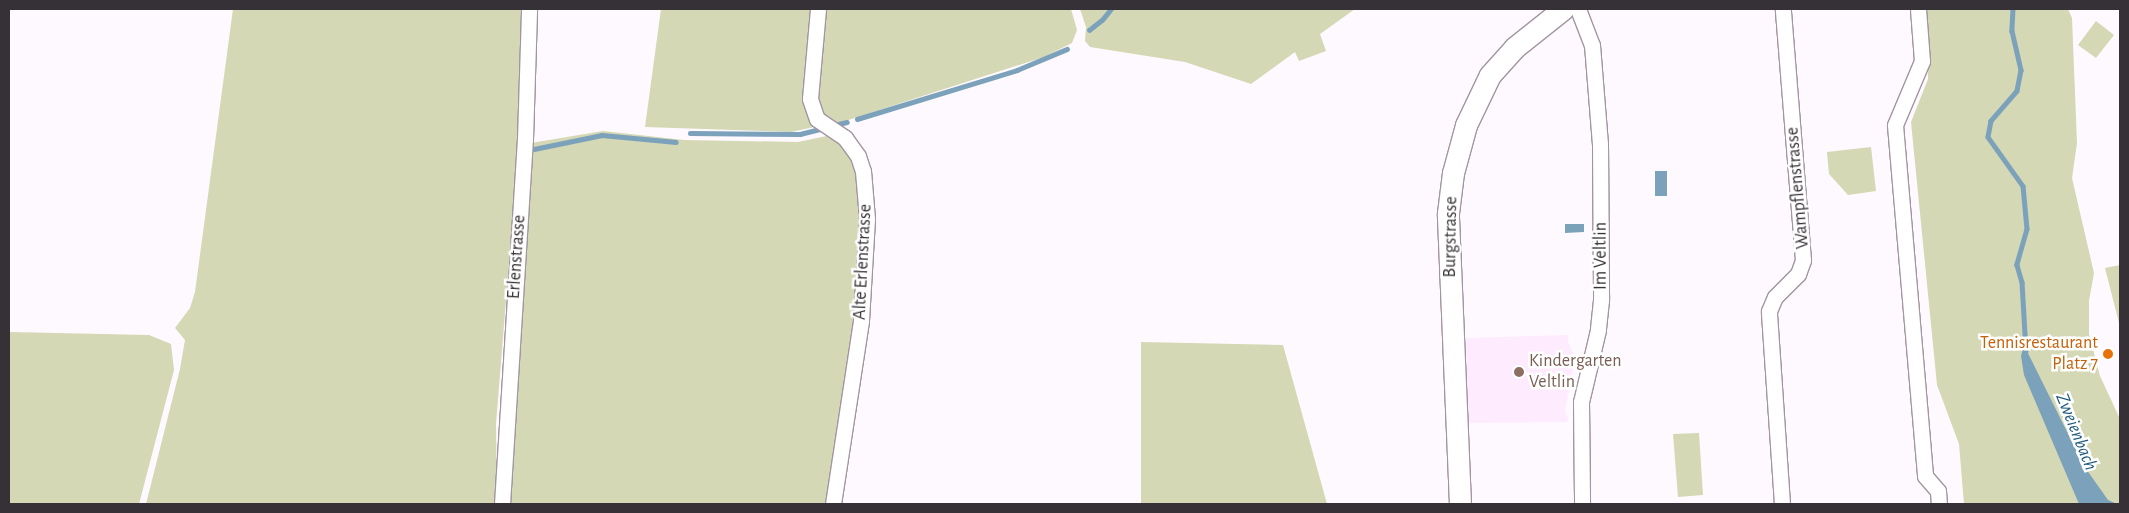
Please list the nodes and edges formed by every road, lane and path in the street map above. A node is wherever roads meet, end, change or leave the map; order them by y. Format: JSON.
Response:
{"nodes":[{"id":1,"x":529,"y":9,"type":"edge"},
{"id":2,"x":818,"y":9,"type":"edge"},
{"id":3,"x":1563,"y":9,"type":"edge"},
{"id":4,"x":1578,"y":9,"type":"edge"},
{"id":5,"x":1783,"y":9,"type":"edge"},
{"id":6,"x":1918,"y":9,"type":"edge"},
{"id":7,"x":502,"y":504,"type":"edge"},
{"id":8,"x":833,"y":504,"type":"edge"},
{"id":9,"x":1460,"y":504,"type":"edge"},
{"id":10,"x":1582,"y":504,"type":"edge"},
{"id":11,"x":1782,"y":504,"type":"edge"},
{"id":12,"x":1939,"y":504,"type":"edge"}],
"edges":[{"from":1,"to":7,"type":"street","name":"Erlenstrasse"},
{"from":2,"to":8,"type":"street","name":"Alte Erlenstrasse"},
{"from":3,"to":9,"type":"street","name":"Burgstrasse"},
{"from":4,"to":10,"type":"street","name":"Im Veltlin"},
{"from":5,"to":11,"type":"street","name":"Wampflenstrasse"},
{"from":6,"to":12,"type":"street"}]}
